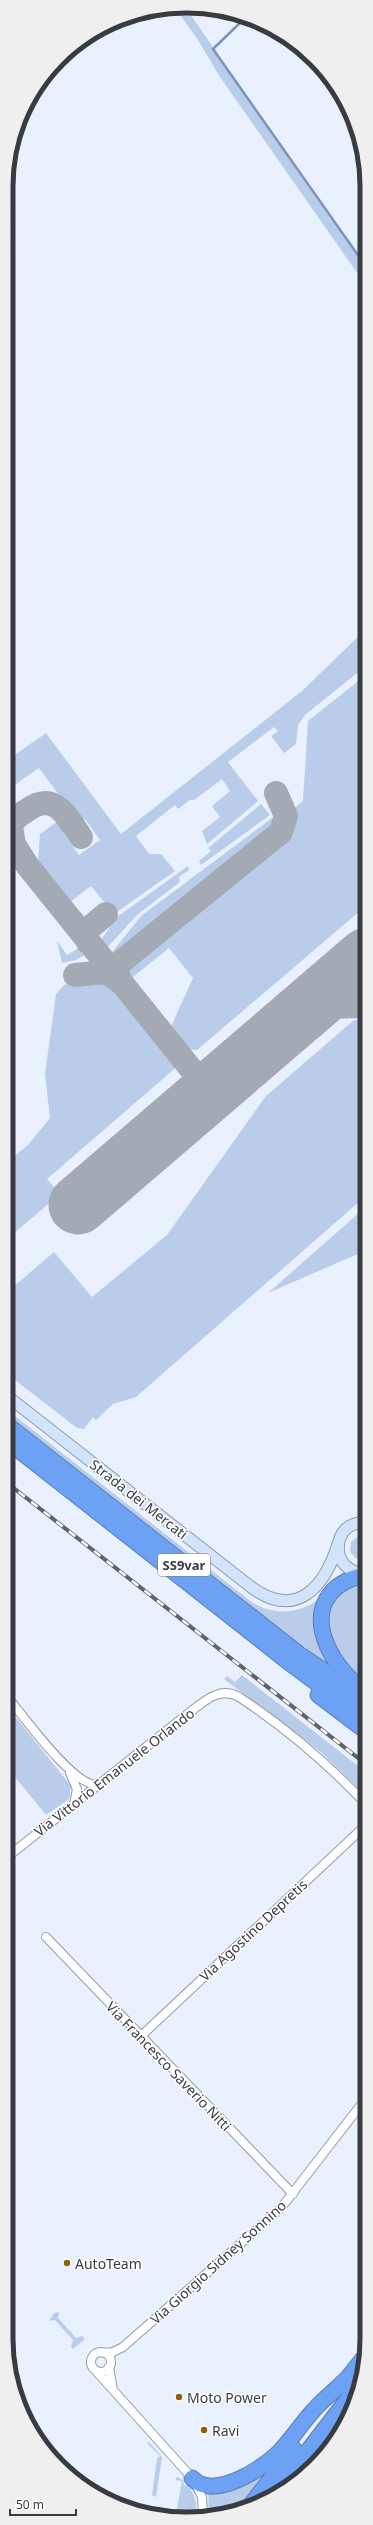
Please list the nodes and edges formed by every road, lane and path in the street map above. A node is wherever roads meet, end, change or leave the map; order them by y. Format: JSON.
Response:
{"nodes":[{"id":1,"x":13,"y":1400,"type":"edge"},
{"id":2,"x":13,"y":1406,"type":"edge"},
{"id":3,"x":13,"y":1429,"type":"edge"},
{"id":4,"x":13,"y":1446,"type":"edge"},
{"id":5,"x":360,"y":1524,"type":"edge"},
{"id":6,"x":338,"y":1544,"type":"junction"},
{"id":7,"x":360,"y":1572,"type":"edge"},
{"id":8,"x":360,"y":1573,"type":"edge"},
{"id":9,"x":360,"y":1575,"type":"edge"},
{"id":10,"x":234,"y":1620,"type":"junction"},
{"id":11,"x":360,"y":1686,"type":"edge"},
{"id":12,"x":360,"y":1695,"type":"edge"},
{"id":13,"x":13,"y":1703,"type":"edge"},
{"id":14,"x":360,"y":1710,"type":"edge"},
{"id":15,"x":360,"y":1727,"type":"edge"},
{"id":16,"x":69,"y":1771,"type":"junction"},
{"id":17,"x":102,"y":1782,"type":"junction"},
{"id":18,"x":360,"y":1797,"type":"edge"},
{"id":19,"x":70,"y":1808,"type":"junction"},
{"id":20,"x":360,"y":1831,"type":"edge"},
{"id":21,"x":13,"y":1853,"type":"edge"},
{"id":22,"x":46,"y":1937,"type":"dead end"},
{"id":23,"x":140,"y":2037,"type":"junction"},
{"id":24,"x":360,"y":2106,"type":"edge"},
{"id":25,"x":293,"y":2194,"type":"junction"},
{"id":26,"x":123,"y":2347,"type":"junction"},
{"id":27,"x":104,"y":2353,"type":"junction"},
{"id":28,"x":110,"y":2366,"type":"junction"},
{"id":29,"x":96,"y":2371,"type":"junction"},
{"id":30,"x":354,"y":2380,"type":"edge"},
{"id":31,"x":114,"y":2390,"type":"junction"},
{"id":32,"x":192,"y":2478,"type":"junction"},
{"id":33,"x":282,"y":2483,"type":"edge"},
{"id":34,"x":257,"y":2497,"type":"edge"},
{"id":35,"x":203,"y":2512,"type":"edge"}],
"edges":[{"from":1,"to":6,"type":"street","name":"Strada dei Mercati"},
{"from":2,"to":8,"type":"street","name":"Strada dei Mercati"},
{"from":3,"to":12,"type":"highway","number":"SS9var"},
{"from":4,"to":10,"type":"highway","number":"SS9var"},
{"from":5,"to":6,"type":"street","name":"Strada dei Mercati"},
{"from":6,"to":7,"type":"street"},
{"from":9,"to":11,"type":"highway"},
{"from":10,"to":14,"type":"highway","number":"SS9var"},
{"from":10,"to":15,"type":"highway"},
{"from":13,"to":16,"type":"street"},
{"from":16,"to":17,"type":"street"},
{"from":16,"to":19,"type":"street"},
{"from":17,"to":18,"type":"street","name":"Via Vittorio Emanuele Orlando"},
{"from":17,"to":19,"type":"street","name":"Via Vittorio Emanuele Orlando"},
{"from":19,"to":21,"type":"street","name":"Via Vittorio Emanuele Orlando"},
{"from":20,"to":23,"type":"street","name":"Via Agostino Depretis"},
{"from":22,"to":23,"type":"street","name":"Via Francesco Saverio Nitti"},
{"from":23,"to":25,"type":"street","name":"Via Francesco Saverio Nitti"},
{"from":24,"to":25,"type":"street","name":"Via Giorgio Sidney Sonnino"},
{"from":25,"to":26,"type":"street","name":"Via Giorgio Sidney Sonnino"},
{"from":26,"to":27,"type":"street","name":"Via Giorgio Sidney Sonnino"},
{"from":26,"to":28,"type":"street","name":"Via Giorgio Sidney Sonnino"},
{"from":27,"to":28,"type":"street"},
{"from":27,"to":29,"type":"street"},
{"from":28,"to":29,"type":"street"},
{"from":28,"to":31,"type":"street"},
{"from":29,"to":31,"type":"street"},
{"from":30,"to":32,"type":"highway"},
{"from":30,"to":33,"type":"highway"},
{"from":30,"to":34,"type":"highway"},
{"from":31,"to":32,"type":"street"},
{"from":32,"to":35,"type":"street"}]}
